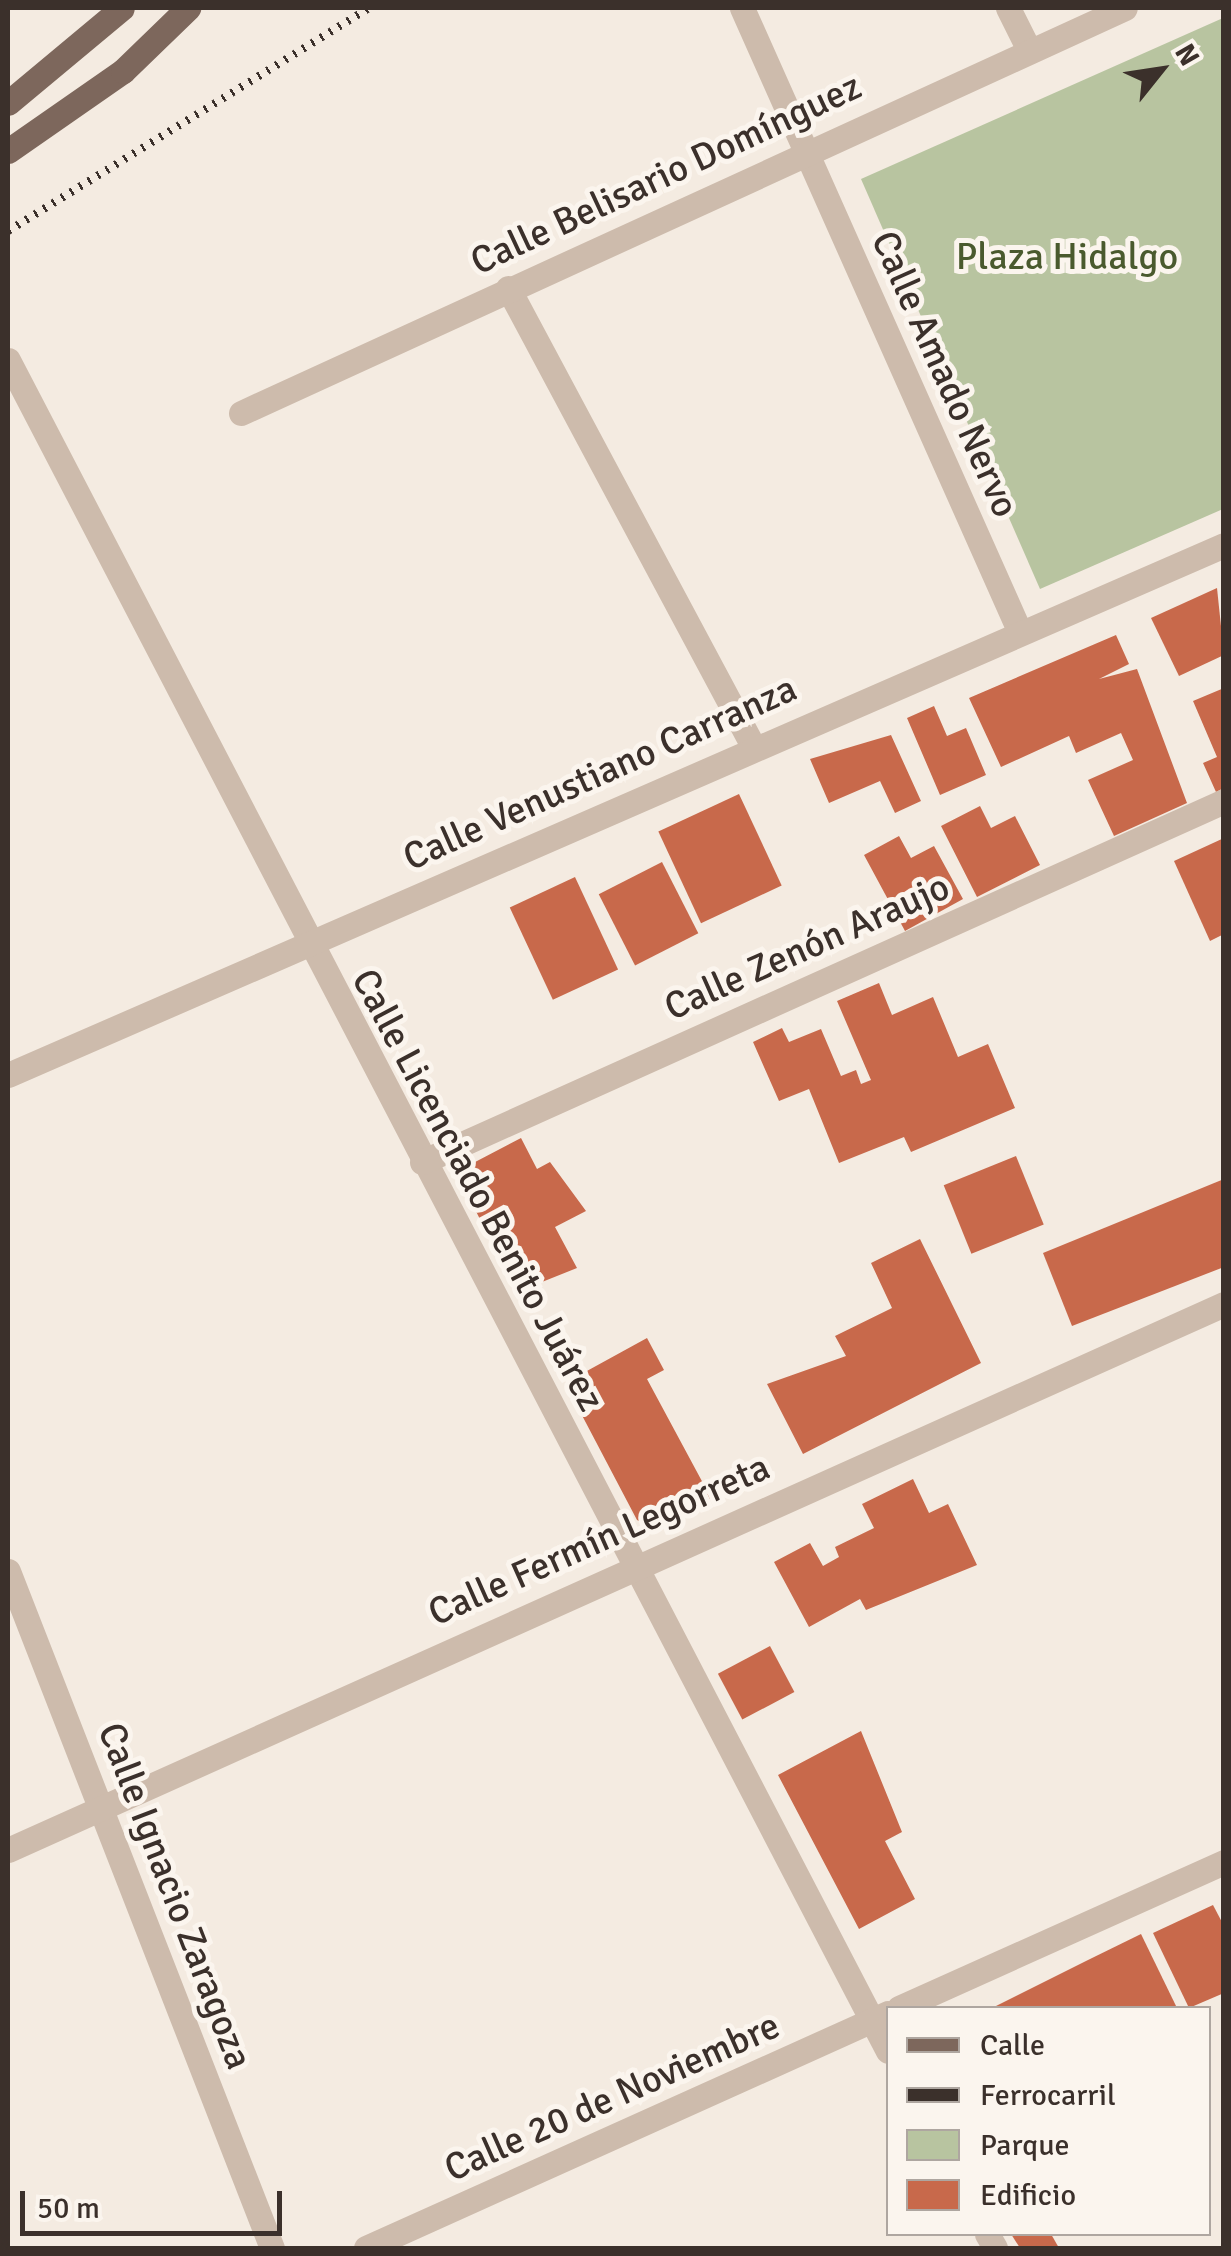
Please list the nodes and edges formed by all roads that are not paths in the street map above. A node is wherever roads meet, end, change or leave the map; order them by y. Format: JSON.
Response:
{"nodes":[{"id":1,"x":122,"y":8,"type":"edge"},
{"id":2,"x":188,"y":8,"type":"edge"},
{"id":3,"x":742,"y":8,"type":"edge"},
{"id":4,"x":1008,"y":8,"type":"edge"},
{"id":5,"x":1125,"y":8,"type":"edge"},
{"id":6,"x":1029,"y":50,"type":"junction"},
{"id":7,"x":8,"y":103,"type":"edge"},
{"id":8,"x":803,"y":150,"type":"junction"},
{"id":9,"x":8,"y":152,"type":"edge"},
{"id":10,"x":508,"y":288,"type":"junction"},
{"id":11,"x":8,"y":360,"type":"edge"},
{"id":12,"x":241,"y":413,"type":"dead end"},
{"id":13,"x":1224,"y":545,"type":"edge"},
{"id":14,"x":1018,"y":628,"type":"junction"},
{"id":15,"x":754,"y":748,"type":"junction"},
{"id":16,"x":1224,"y":801,"type":"edge"},
{"id":17,"x":306,"y":942,"type":"junction"},
{"id":18,"x":8,"y":1074,"type":"edge"},
{"id":19,"x":422,"y":1162,"type":"junction"},
{"id":20,"x":1224,"y":1304,"type":"edge"},
{"id":21,"x":632,"y":1566,"type":"junction"},
{"id":22,"x":8,"y":1570,"type":"edge"},
{"id":23,"x":100,"y":1804,"type":"junction"},
{"id":24,"x":8,"y":1850,"type":"edge"},
{"id":25,"x":1224,"y":1862,"type":"edge"},
{"id":26,"x":903,"y":2006,"type":"edge"},
{"id":27,"x":880,"y":2017,"type":"edge"},
{"id":28,"x":886,"y":2042,"type":"edge"},
{"id":29,"x":272,"y":2248,"type":"edge"},
{"id":30,"x":366,"y":2248,"type":"edge"}],
"edges":[{"from":1,"to":7,"type":"main road"},
{"from":2,"to":9,"type":"main road"},
{"from":3,"to":8,"type":"street","name":"Calle Amado Nervo"},
{"from":4,"to":6,"type":"street"},
{"from":5,"to":6,"type":"street","name":"Calle Belisario Domínguez"},
{"from":6,"to":8,"type":"street","name":"Calle Belisario Domínguez"},
{"from":8,"to":10,"type":"street","name":"Calle Belisario Domínguez"},
{"from":8,"to":14,"type":"street","name":"Calle Amado Nervo"},
{"from":10,"to":12,"type":"street","name":"Calle Belisario Domínguez"},
{"from":10,"to":15,"type":"street"},
{"from":11,"to":17,"type":"street","name":"Calle Licenciado Benito Juárez"},
{"from":13,"to":14,"type":"street","name":"Calle Venustiano Carranza"},
{"from":14,"to":15,"type":"street","name":"Calle Venustiano Carranza"},
{"from":15,"to":17,"type":"street","name":"Calle Venustiano Carranza"},
{"from":16,"to":19,"type":"street","name":"Calle Zenón Araujo"},
{"from":17,"to":18,"type":"street","name":"Calle Venustiano Carranza"},
{"from":17,"to":19,"type":"street","name":"Calle Licenciado Benito Juárez"},
{"from":19,"to":21,"type":"street","name":"Calle Licenciado Benito Juárez"},
{"from":20,"to":21,"type":"street","name":"Calle Fermín Legorreta"},
{"from":21,"to":23,"type":"street","name":"Calle Fermín Legorreta"},
{"from":21,"to":27,"type":"street","name":"Calle Licenciado Benito Juárez"},
{"from":22,"to":23,"type":"street","name":"Calle Ignacio Zaragoza"},
{"from":23,"to":24,"type":"street","name":"Calle Fermín Legorreta"},
{"from":23,"to":29,"type":"street","name":"Calle Ignacio Zaragoza"},
{"from":25,"to":26,"type":"street"},
{"from":27,"to":28,"type":"street","name":"Calle Licenciado Benito Juárez"},
{"from":27,"to":30,"type":"street","name":"Calle 20 de Noviembre"}]}
